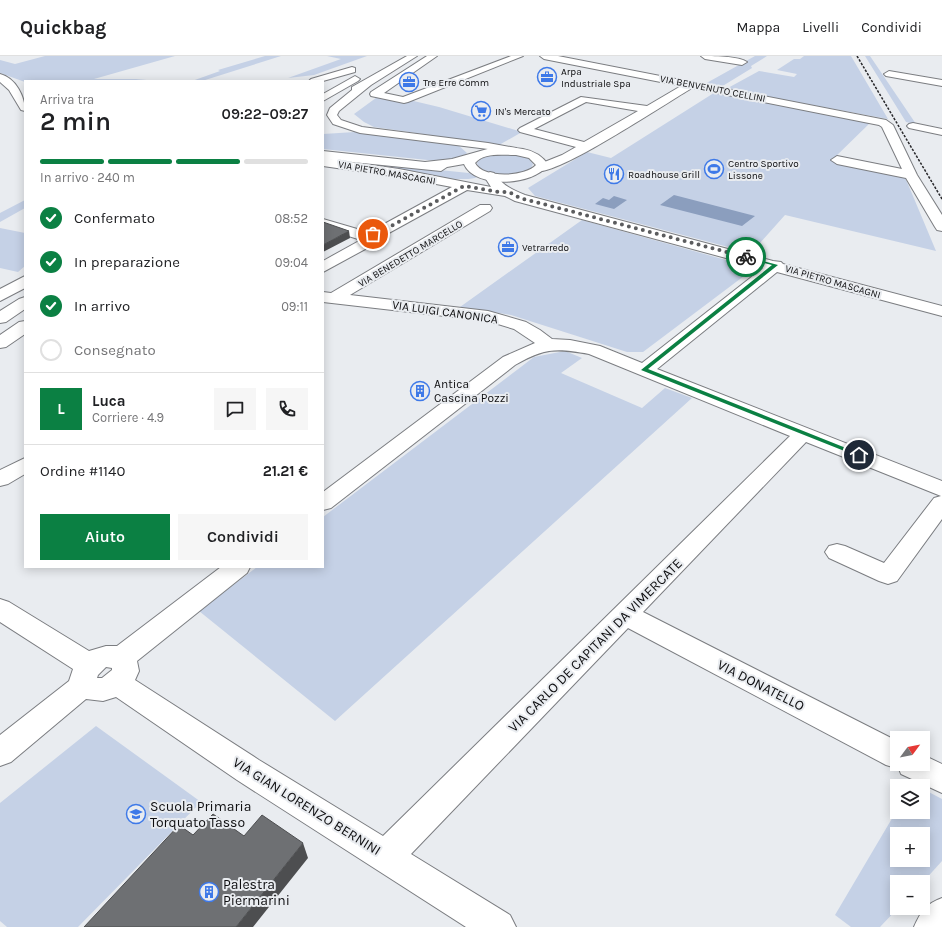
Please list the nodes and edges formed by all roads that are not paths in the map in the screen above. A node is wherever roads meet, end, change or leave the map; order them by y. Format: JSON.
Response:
{"nodes":[{"id":1,"x":396,"y":56,"type":"edge"},
{"id":2,"x":413,"y":56,"type":"edge"},
{"id":3,"x":433,"y":56,"type":"edge"},
{"id":4,"x":519,"y":56,"type":"edge"},
{"id":5,"x":544,"y":56,"type":"edge"},
{"id":6,"x":705,"y":56,"type":"edge"},
{"id":7,"x":620,"y":62,"type":"dead end"},
{"id":8,"x":742,"y":62,"type":"dead end"},
{"id":9,"x":606,"y":68,"type":"junction"},
{"id":10,"x":889,"y":74,"type":"dead end"},
{"id":11,"x":0,"y":77,"type":"edge"},
{"id":12,"x":317,"y":80,"type":"edge"},
{"id":13,"x":369,"y":81,"type":"junction"},
{"id":14,"x":942,"y":83,"type":"edge"},
{"id":15,"x":691,"y":84,"type":"junction"},
{"id":16,"x":24,"y":85,"type":"edge"},
{"id":17,"x":324,"y":85,"type":"edge"},
{"id":18,"x":375,"y":94,"type":"junction"},
{"id":19,"x":324,"y":97,"type":"edge"},
{"id":20,"x":364,"y":101,"type":"dead end"},
{"id":21,"x":24,"y":106,"type":"edge"},
{"id":22,"x":352,"y":108,"type":"dead end"},
{"id":23,"x":324,"y":109,"type":"edge"},
{"id":24,"x":647,"y":109,"type":"junction"},
{"id":25,"x":913,"y":126,"type":"dead end"},
{"id":26,"x":360,"y":130,"type":"junction"},
{"id":27,"x":328,"y":132,"type":"dead end"},
{"id":28,"x":374,"y":132,"type":"junction"},
{"id":29,"x":942,"y":132,"type":"edge"},
{"id":30,"x":457,"y":143,"type":"junction"},
{"id":31,"x":586,"y":146,"type":"junction"},
{"id":32,"x":518,"y":152,"type":"junction"},
{"id":33,"x":324,"y":155,"type":"edge"},
{"id":34,"x":474,"y":157,"type":"junction"},
{"id":35,"x":837,"y":160,"type":"dead end"},
{"id":36,"x":324,"y":162,"type":"edge"},
{"id":37,"x":427,"y":165,"type":"junction"},
{"id":38,"x":536,"y":171,"type":"junction"},
{"id":39,"x":484,"y":175,"type":"junction"},
{"id":40,"x":911,"y":175,"type":"junction"},
{"id":41,"x":449,"y":189,"type":"junction"},
{"id":42,"x":509,"y":192,"type":"junction"},
{"id":43,"x":485,"y":208,"type":"dead end"},
{"id":44,"x":324,"y":223,"type":"edge"},
{"id":45,"x":942,"y":227,"type":"edge"},
{"id":46,"x":363,"y":236,"type":"junction"},
{"id":47,"x":776,"y":265,"type":"junction"},
{"id":48,"x":324,"y":266,"type":"edge"},
{"id":49,"x":24,"y":282,"type":"edge"},
{"id":50,"x":0,"y":296,"type":"edge"},
{"id":51,"x":329,"y":297,"type":"edge"},
{"id":52,"x":24,"y":303,"type":"edge"},
{"id":53,"x":937,"y":310,"type":"edge"},
{"id":54,"x":0,"y":318,"type":"edge"},
{"id":55,"x":942,"y":324,"type":"edge"},
{"id":56,"x":24,"y":327,"type":"edge"},
{"id":57,"x":0,"y":343,"type":"edge"},
{"id":58,"x":547,"y":344,"type":"junction"},
{"id":59,"x":644,"y":370,"type":"junction"},
{"id":60,"x":804,"y":433,"type":"junction"},
{"id":61,"x":24,"y":466,"type":"edge"},
{"id":62,"x":0,"y":479,"type":"edge"},
{"id":63,"x":942,"y":489,"type":"edge"},
{"id":64,"x":324,"y":502,"type":"edge"},
{"id":65,"x":942,"y":503,"type":"edge"},
{"id":66,"x":837,"y":552,"type":"dead end"},
{"id":67,"x":237,"y":568,"type":"edge"},
{"id":68,"x":0,"y":609,"type":"edge"},
{"id":69,"x":625,"y":615,"type":"junction"},
{"id":70,"x":119,"y":671,"type":"junction"},
{"id":71,"x":87,"y":675,"type":"junction"},
{"id":72,"x":890,"y":752,"type":"edge"},
{"id":73,"x":0,"y":753,"type":"edge"},
{"id":74,"x":925,"y":771,"type":"edge"},
{"id":75,"x":942,"y":780,"type":"edge"},
{"id":76,"x":386,"y":856,"type":"junction"},
{"id":77,"x":942,"y":915,"type":"edge"},
{"id":78,"x":498,"y":927,"type":"edge"},
{"id":79,"x":932,"y":927,"type":"edge"}],
"edges":[{"from":1,"to":19,"type":"main road"},
{"from":2,"to":13,"type":"main road"},
{"from":3,"to":18,"type":"main road"},
{"from":4,"to":18,"type":"main road"},
{"from":5,"to":9,"type":"main road","name":"VIA BENVENUTO CELLINI"},
{"from":6,"to":8,"type":"main road"},
{"from":7,"to":9,"type":"main road"},
{"from":9,"to":15,"type":"main road","name":"VIA BENVENUTO CELLINI"},
{"from":10,"to":14,"type":"main road"},
{"from":11,"to":16,"type":"main road"},
{"from":11,"to":21,"type":"main road"},
{"from":12,"to":17,"type":"main road"},
{"from":13,"to":23,"type":"main road"},
{"from":13,"to":26,"type":"main road"},
{"from":15,"to":24,"type":"main road"},
{"from":15,"to":40,"type":"main road","name":"VIA BENVENUTO CELLINI"},
{"from":18,"to":20,"type":"main road"},
{"from":22,"to":28,"type":"main road"},
{"from":24,"to":31,"type":"main road"},
{"from":24,"to":31,"type":"main road"},
{"from":25,"to":29,"type":"main road"},
{"from":26,"to":27,"type":"main road"},
{"from":26,"to":28,"type":"main road"},
{"from":28,"to":30,"type":"main road"},
{"from":30,"to":32,"type":"main road"},
{"from":30,"to":34,"type":"main road"},
{"from":31,"to":32,"type":"main road"},
{"from":31,"to":38,"type":"main road"},
{"from":32,"to":34,"type":"main road","name":"VIA PIETRO MASCAGNI"},
{"from":32,"to":38,"type":"main road"},
{"from":33,"to":37,"type":"main road","name":"VIA PIETRO MASCAGNI"},
{"from":34,"to":37,"type":"main road","name":"VIA PIETRO MASCAGNI"},
{"from":34,"to":39,"type":"main road","name":"VIA PIETRO MASCAGNI"},
{"from":35,"to":40,"type":"main road"},
{"from":36,"to":41,"type":"main road","name":"VIA PIETRO MASCAGNI"},
{"from":37,"to":39,"type":"main road","name":"VIA PIETRO MASCAGNI"},
{"from":38,"to":39,"type":"main road","name":"VIA PIETRO MASCAGNI"},
{"from":38,"to":42,"type":"main road"},
{"from":39,"to":41,"type":"main road","name":"VIA PIETRO MASCAGNI"},
{"from":39,"to":42,"type":"main road","name":"VIA PIETRO MASCAGNI"},
{"from":40,"to":45,"type":"main road"},
{"from":41,"to":42,"type":"main road","name":"VIA PIETRO MASCAGNI"},
{"from":41,"to":46,"type":"main road"},
{"from":42,"to":47,"type":"main road","name":"VIA PIETRO MASCAGNI"},
{"from":43,"to":51,"type":"main road","name":"VIA BENEDETTO MARCELLO"},
{"from":44,"to":46,"type":"main road"},
{"from":46,"to":48,"type":"main road"},
{"from":47,"to":53,"type":"main road","name":"VIA PIETRO MASCAGNI"},
{"from":47,"to":59,"type":"main road"},
{"from":49,"to":50,"type":"main road"},
{"from":51,"to":58,"type":"main road","name":"VIA LUIGI CANONICA"},
{"from":52,"to":54,"type":"main road"},
{"from":53,"to":55,"type":"main road","name":"VIA PIETRO MASCAGNI"},
{"from":56,"to":57,"type":"main road"},
{"from":58,"to":59,"type":"main road"},
{"from":58,"to":64,"type":"main road"},
{"from":59,"to":60,"type":"main road"},
{"from":60,"to":63,"type":"main road"},
{"from":60,"to":69,"type":"main road","name":"VIA CARLO DE CAPITANI DA VIMERCATE"},
{"from":61,"to":62,"type":"main road"},
{"from":65,"to":66,"type":"main road"},
{"from":67,"to":70,"type":"main road"},
{"from":68,"to":71,"type":"main road"},
{"from":69,"to":72,"type":"main road","name":"VIA DONATELLO"},
{"from":69,"to":76,"type":"main road","name":"VIA CARLO DE CAPITANI DA VIMERCATE"},
{"from":70,"to":71,"type":"main road"},
{"from":70,"to":76,"type":"main road","name":"VIA GIAN LORENZO BERNINI"},
{"from":71,"to":73,"type":"main road"},
{"from":74,"to":75,"type":"main road"},
{"from":76,"to":78,"type":"main road","name":"VIA GIAN LORENZO BERNINI"},
{"from":77,"to":79,"type":"main road"}]}
